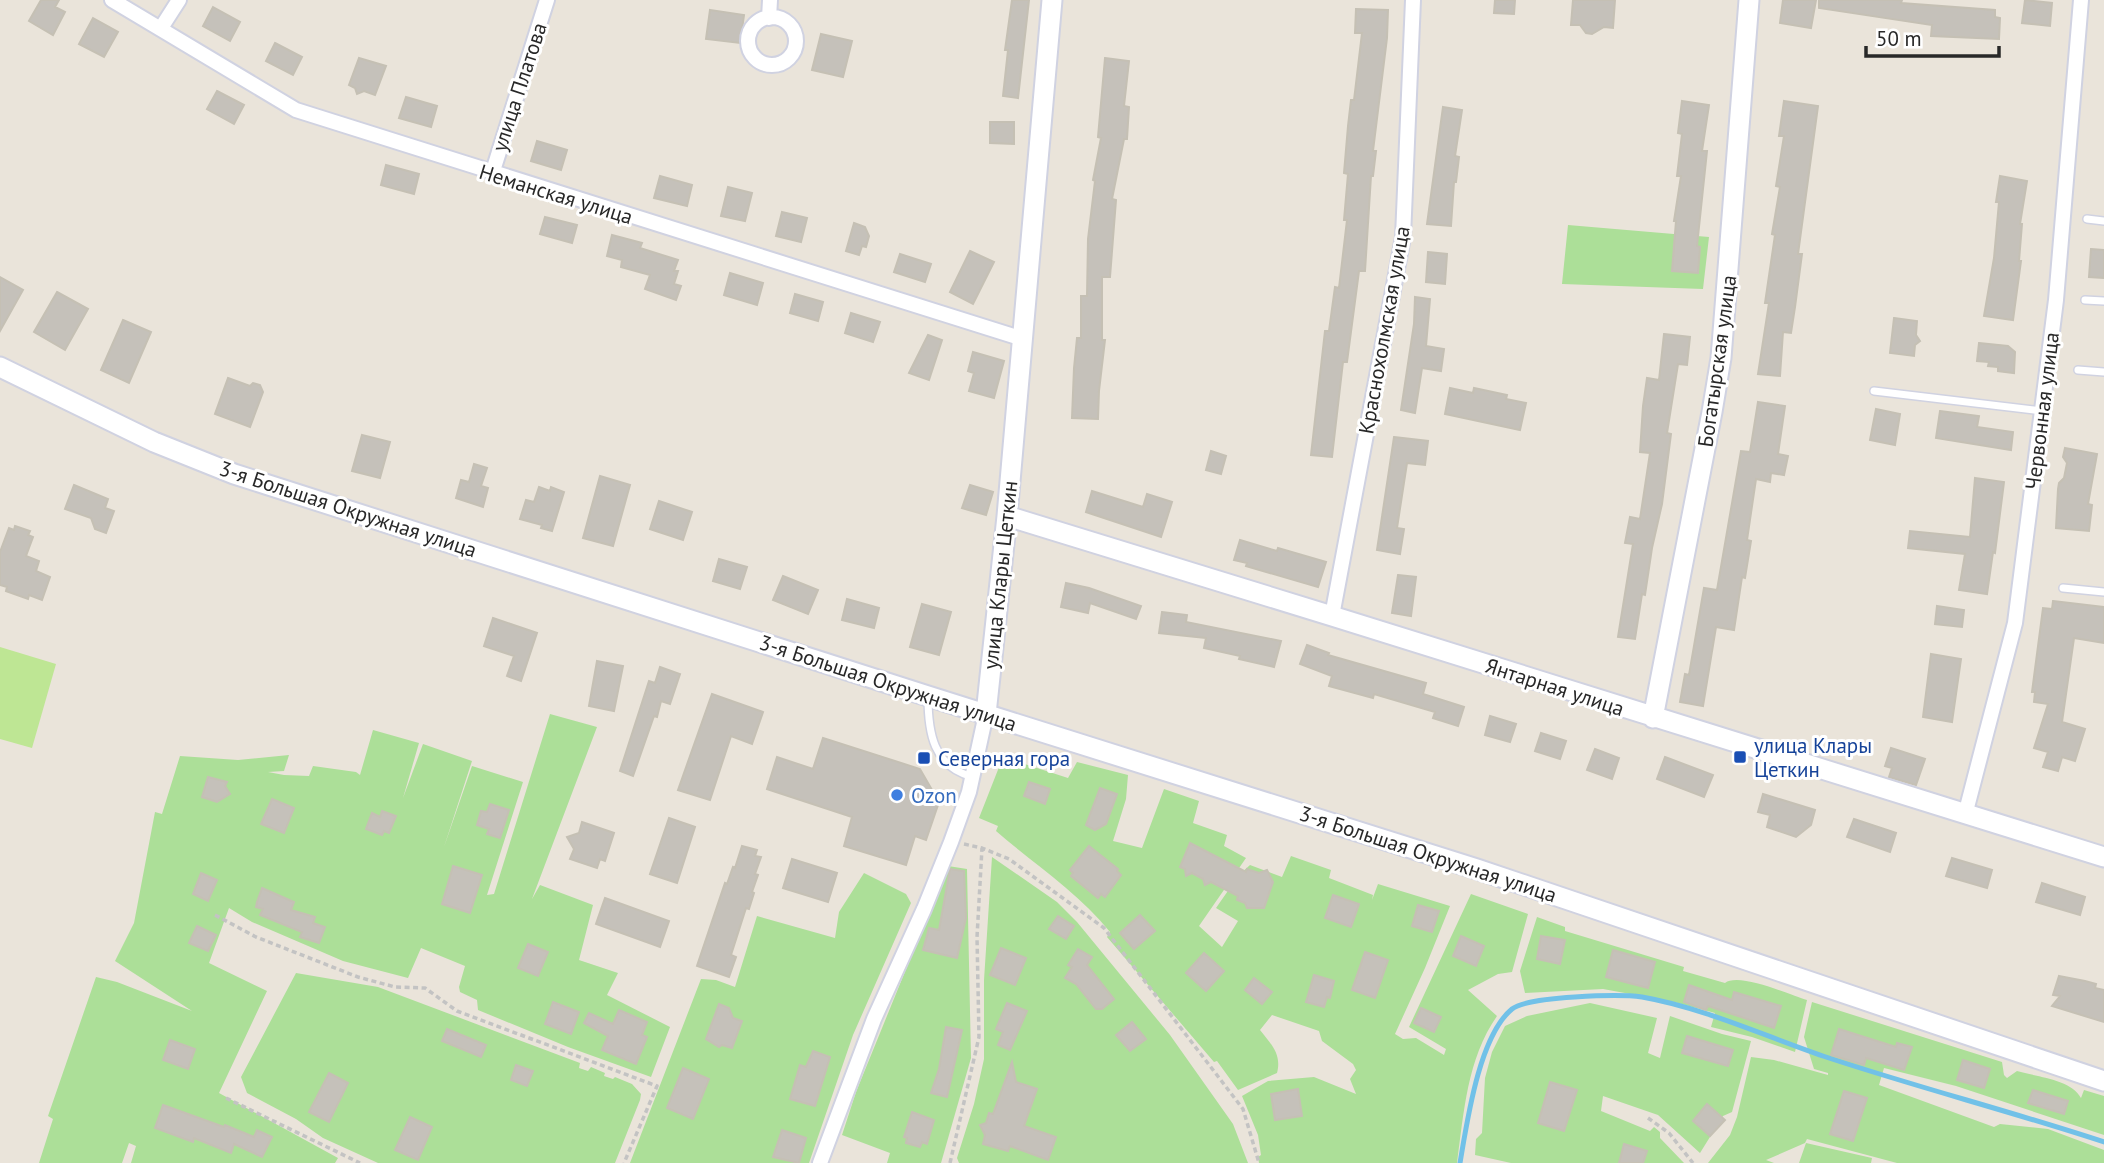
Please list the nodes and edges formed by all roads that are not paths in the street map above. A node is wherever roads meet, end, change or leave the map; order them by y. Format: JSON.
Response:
{"nodes":[{"id":1,"x":112,"y":0,"type":"edge"},
{"id":2,"x":179,"y":0,"type":"edge"},
{"id":3,"x":547,"y":0,"type":"edge"},
{"id":4,"x":770,"y":0,"type":"edge"},
{"id":5,"x":1052,"y":0,"type":"edge"},
{"id":6,"x":1413,"y":0,"type":"edge"},
{"id":7,"x":1749,"y":0,"type":"edge"},
{"id":8,"x":2081,"y":0,"type":"edge"},
{"id":9,"x":769,"y":18,"type":"dead end"},
{"id":10,"x":161,"y":28,"type":"junction"},
{"id":11,"x":492,"y":174,"type":"junction"},
{"id":12,"x":2087,"y":219,"type":"dead end"},
{"id":13,"x":2104,"y":221,"type":"edge"},
{"id":14,"x":2085,"y":300,"type":"dead end"},
{"id":15,"x":2104,"y":301,"type":"edge"},
{"id":16,"x":1023,"y":339,"type":"junction"},
{"id":17,"x":0,"y":367,"type":"edge"},
{"id":18,"x":2078,"y":370,"type":"dead end"},
{"id":19,"x":2104,"y":372,"type":"edge"},
{"id":20,"x":1874,"y":391,"type":"dead end"},
{"id":21,"x":2042,"y":411,"type":"junction"},
{"id":22,"x":1007,"y":516,"type":"junction"},
{"id":23,"x":2063,"y":588,"type":"dead end"},
{"id":24,"x":2104,"y":592,"type":"edge"},
{"id":25,"x":1332,"y":615,"type":"junction"},
{"id":26,"x":928,"y":696,"type":"junction"},
{"id":27,"x":986,"y":714,"type":"junction"},
{"id":28,"x":1653,"y":718,"type":"junction"},
{"id":29,"x":973,"y":777,"type":"junction"},
{"id":30,"x":1965,"y":815,"type":"junction"},
{"id":31,"x":2104,"y":858,"type":"edge"},
{"id":32,"x":2104,"y":1081,"type":"edge"},
{"id":33,"x":820,"y":1163,"type":"edge"}],
"edges":[{"from":1,"to":10,"type":"street","name":"Неманская улица"},
{"from":2,"to":10,"type":"street"},
{"from":3,"to":11,"type":"street","name":"улица Платова"},
{"from":4,"to":9,"type":"street"},
{"from":5,"to":16,"type":"street","name":"улица Клары Цеткин"},
{"from":6,"to":25,"type":"street","name":"Краснохолмская улица"},
{"from":7,"to":28,"type":"street","name":"Богатырская улица"},
{"from":8,"to":21,"type":"street","name":"Червонная улица"},
{"from":10,"to":11,"type":"street","name":"Неманская улица"},
{"from":11,"to":16,"type":"street","name":"Неманская улица"},
{"from":12,"to":13,"type":"lane"},
{"from":14,"to":15,"type":"lane"},
{"from":16,"to":22,"type":"street","name":"улица Клары Цеткин"},
{"from":17,"to":26,"type":"street","name":"3-я Большая Окружная улица"},
{"from":18,"to":19,"type":"lane"},
{"from":20,"to":21,"type":"lane"},
{"from":21,"to":30,"type":"street","name":"Червонная улица"},
{"from":22,"to":25,"type":"street","name":"Янтарная улица"},
{"from":22,"to":27,"type":"street","name":"улица Клары Цеткин"},
{"from":23,"to":24,"type":"lane"},
{"from":25,"to":28,"type":"street","name":"Янтарная улица"},
{"from":26,"to":27,"type":"street","name":"3-я Большая Окружная улица"},
{"from":26,"to":29,"type":"lane"},
{"from":27,"to":29,"type":"street","name":"улица Клары Цеткин"},
{"from":27,"to":32,"type":"street","name":"3-я Большая Окружная улица"},
{"from":28,"to":30,"type":"street","name":"Янтарная улица"},
{"from":29,"to":33,"type":"street","name":"улица Клары Цеткин"},
{"from":30,"to":31,"type":"street","name":"Янтарная улица"}]}
